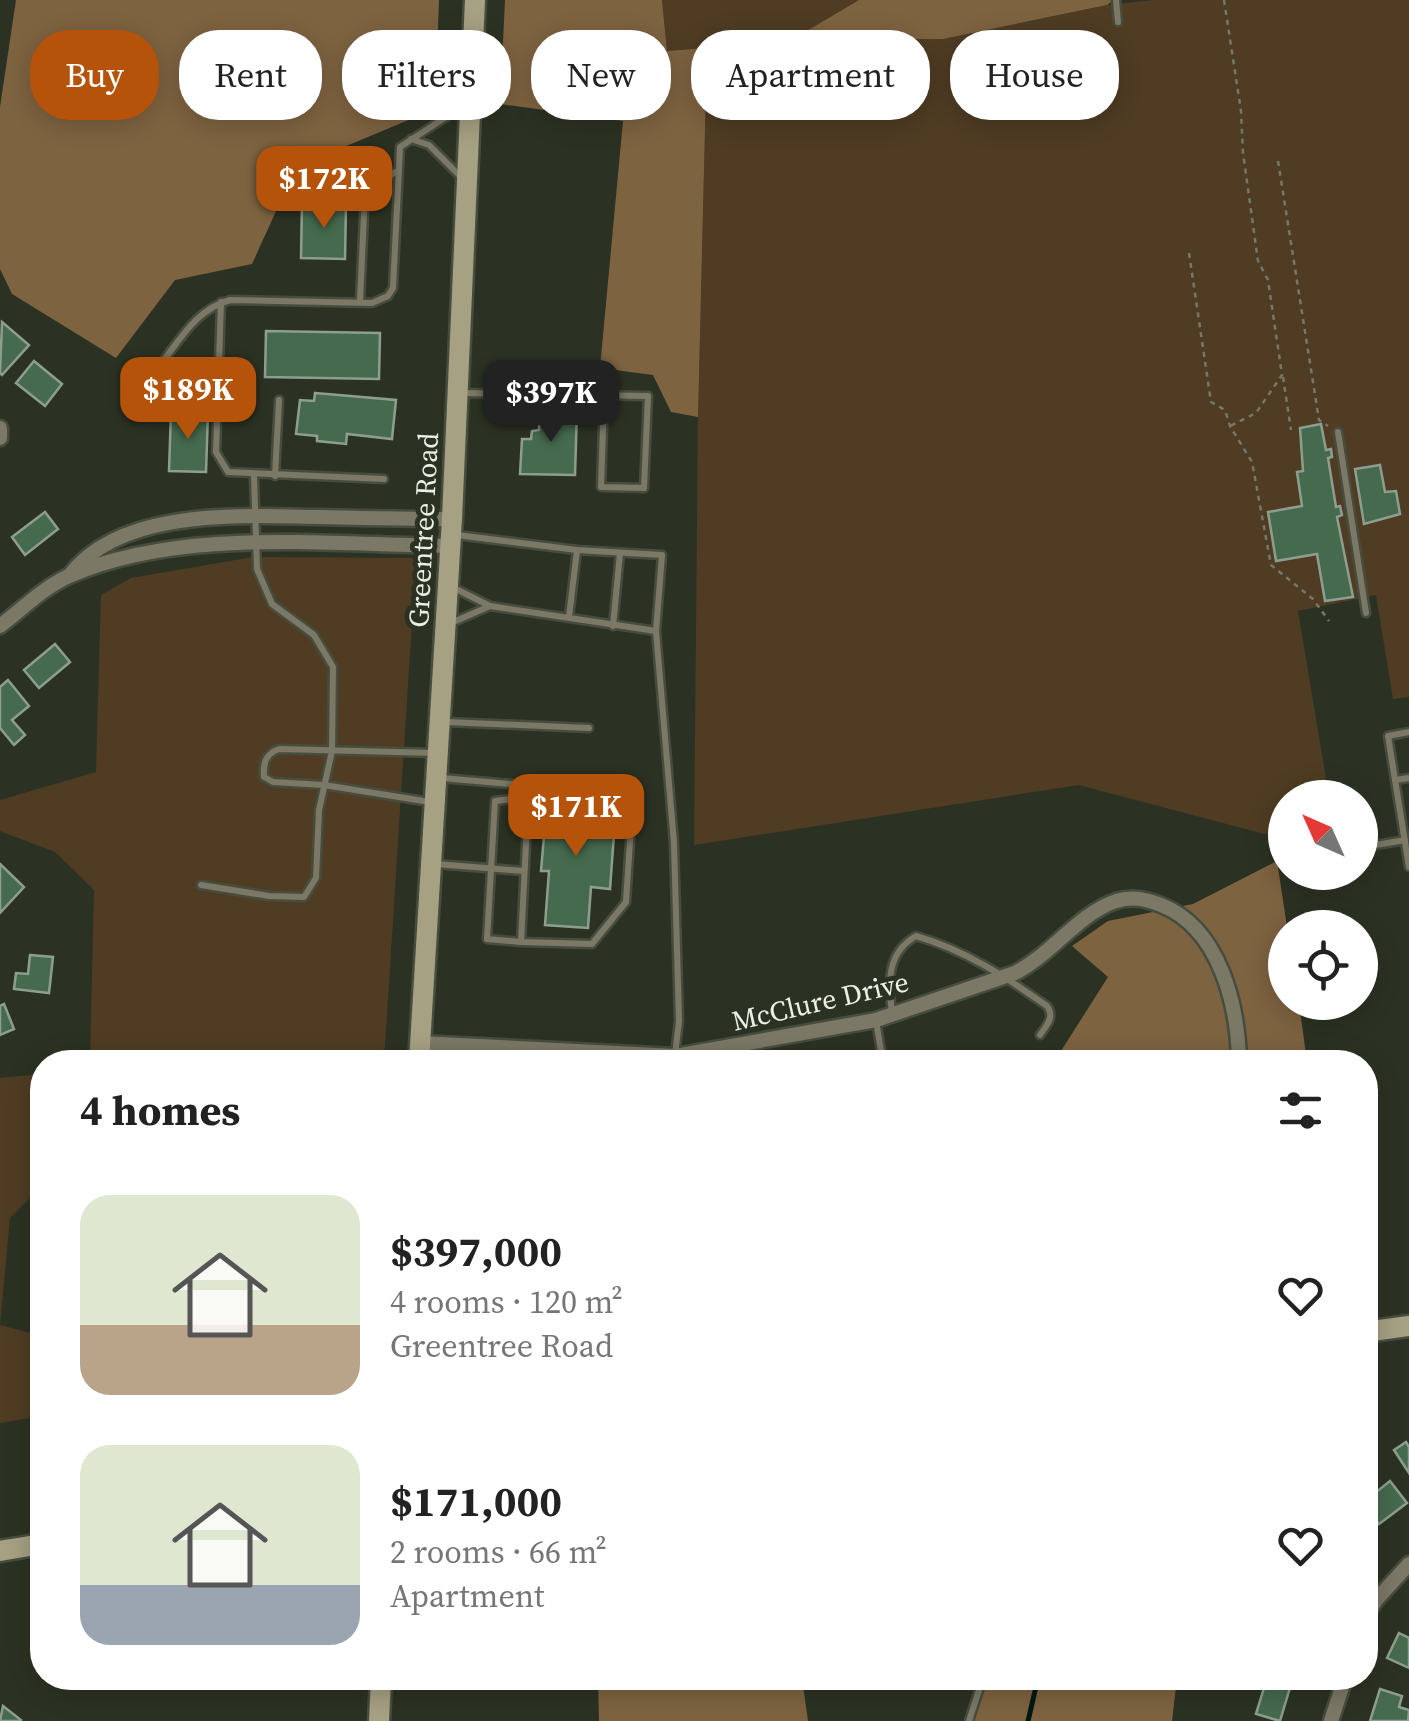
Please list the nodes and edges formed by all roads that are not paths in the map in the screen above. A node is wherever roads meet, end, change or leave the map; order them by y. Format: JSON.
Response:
{"nodes":[{"id":1,"x":474,"y":0,"type":"edge"},
{"id":2,"x":1116,"y":0,"type":"edge"},
{"id":3,"x":1118,"y":22,"type":"dead end"},
{"id":4,"x":473,"y":30,"type":"edge"},
{"id":5,"x":443,"y":120,"type":"edge"},
{"id":6,"x":471,"y":120,"type":"edge"},
{"id":7,"x":410,"y":139,"type":"junction"},
{"id":8,"x":399,"y":170,"type":"junction"},
{"id":9,"x":469,"y":185,"type":"junction"},
{"id":10,"x":360,"y":301,"type":"junction"},
{"id":11,"x":222,"y":302,"type":"junction"},
{"id":12,"x":216,"y":387,"type":"junction"},
{"id":13,"x":458,"y":392,"type":"junction"},
{"id":14,"x":604,"y":397,"type":"junction"},
{"id":15,"x":278,"y":400,"type":"dead end"},
{"id":16,"x":0,"y":428,"type":"edge"},
{"id":17,"x":1338,"y":432,"type":"road end"},
{"id":18,"x":0,"y":438,"type":"edge"},
{"id":19,"x":254,"y":476,"type":"junction"},
{"id":20,"x":274,"y":476,"type":"junction"},
{"id":21,"x":384,"y":479,"type":"dead end"},
{"id":22,"x":254,"y":516,"type":"junction"},
{"id":23,"x":451,"y":534,"type":"junction"},
{"id":24,"x":255,"y":544,"type":"junction"},
{"id":25,"x":577,"y":550,"type":"junction"},
{"id":26,"x":620,"y":552,"type":"junction"},
{"id":27,"x":70,"y":576,"type":"junction"},
{"id":28,"x":447,"y":584,"type":"junction"},
{"id":29,"x":490,"y":606,"type":"junction"},
{"id":30,"x":1366,"y":614,"type":"dead end"},
{"id":31,"x":569,"y":617,"type":"junction"},
{"id":32,"x":0,"y":626,"type":"edge"},
{"id":33,"x":445,"y":626,"type":"junction"},
{"id":34,"x":613,"y":626,"type":"junction"},
{"id":35,"x":656,"y":632,"type":"junction"},
{"id":36,"x":440,"y":722,"type":"junction"},
{"id":37,"x":589,"y":728,"type":"dead end"},
{"id":38,"x":1409,"y":732,"type":"edge"},
{"id":39,"x":332,"y":751,"type":"junction"},
{"id":40,"x":438,"y":753,"type":"junction"},
{"id":41,"x":436,"y":777,"type":"junction"},
{"id":42,"x":1409,"y":778,"type":"edge"},
{"id":43,"x":1395,"y":780,"type":"junction"},
{"id":44,"x":324,"y":785,"type":"junction"},
{"id":45,"x":528,"y":786,"type":"junction"},
{"id":46,"x":528,"y":798,"type":"junction"},
{"id":47,"x":435,"y":803,"type":"junction"},
{"id":48,"x":1405,"y":840,"type":"junction"},
{"id":49,"x":1378,"y":845,"type":"edge"},
{"id":50,"x":431,"y":863,"type":"junction"},
{"id":51,"x":1409,"y":867,"type":"edge"},
{"id":52,"x":491,"y":869,"type":"junction"},
{"id":53,"x":524,"y":871,"type":"junction"},
{"id":54,"x":201,"y":885,"type":"dead end"},
{"id":55,"x":520,"y":942,"type":"junction"},
{"id":56,"x":1004,"y":976,"type":"junction"},
{"id":57,"x":892,"y":1014,"type":"junction"},
{"id":58,"x":876,"y":1020,"type":"junction"},
{"id":59,"x":1040,"y":1035,"type":"dead end"},
{"id":60,"x":420,"y":1050,"type":"edge"},
{"id":61,"x":676,"y":1050,"type":"edge"},
{"id":62,"x":708,"y":1050,"type":"edge"},
{"id":63,"x":881,"y":1050,"type":"edge"},
{"id":64,"x":1238,"y":1050,"type":"edge"},
{"id":65,"x":1409,"y":1326,"type":"edge"},
{"id":66,"x":1378,"y":1330,"type":"edge"},
{"id":67,"x":30,"y":1546,"type":"edge"},
{"id":68,"x":0,"y":1551,"type":"edge"},
{"id":69,"x":1409,"y":1564,"type":"edge"},
{"id":70,"x":1378,"y":1599,"type":"edge"},
{"id":71,"x":380,"y":1690,"type":"edge"},
{"id":72,"x":980,"y":1690,"type":"edge"},
{"id":73,"x":1341,"y":1690,"type":"edge"},
{"id":74,"x":379,"y":1721,"type":"edge"},
{"id":75,"x":969,"y":1721,"type":"edge"},
{"id":76,"x":1331,"y":1721,"type":"edge"}],
"edges":[{"from":1,"to":4,"type":"street","name":"Greentree Road"},
{"from":2,"to":3,"type":"lane"},
{"from":5,"to":7,"type":"lane"},
{"from":6,"to":9,"type":"street","name":"Greentree Road"},
{"from":7,"to":8,"type":"lane"},
{"from":7,"to":9,"type":"lane"},
{"from":8,"to":10,"type":"lane"},
{"from":8,"to":10,"type":"lane"},
{"from":9,"to":13,"type":"street","name":"Greentree Road"},
{"from":10,"to":11,"type":"lane"},
{"from":11,"to":12,"type":"lane"},
{"from":11,"to":12,"type":"lane"},
{"from":12,"to":19,"type":"lane"},
{"from":13,"to":14,"type":"lane"},
{"from":13,"to":23,"type":"street","name":"Greentree Road"},
{"from":14,"to":14,"type":"lane"},
{"from":15,"to":20,"type":"lane"},
{"from":16,"to":18,"type":"street"},
{"from":17,"to":30,"type":"lane"},
{"from":19,"to":20,"type":"lane"},
{"from":19,"to":22,"type":"lane"},
{"from":20,"to":21,"type":"lane"},
{"from":22,"to":23,"type":"street"},
{"from":22,"to":24,"type":"lane"},
{"from":22,"to":27,"type":"street"},
{"from":23,"to":24,"type":"street"},
{"from":23,"to":25,"type":"lane"},
{"from":23,"to":28,"type":"street","name":"Greentree Road"},
{"from":24,"to":27,"type":"street"},
{"from":24,"to":39,"type":"lane"},
{"from":25,"to":26,"type":"lane"},
{"from":25,"to":31,"type":"lane"},
{"from":26,"to":34,"type":"lane"},
{"from":26,"to":35,"type":"lane"},
{"from":27,"to":32,"type":"street"},
{"from":28,"to":29,"type":"lane"},
{"from":28,"to":33,"type":"street","name":"Greentree Road"},
{"from":29,"to":31,"type":"lane"},
{"from":29,"to":33,"type":"lane"},
{"from":31,"to":34,"type":"lane"},
{"from":33,"to":36,"type":"street","name":"Greentree Road"},
{"from":34,"to":35,"type":"lane"},
{"from":35,"to":61,"type":"lane"},
{"from":36,"to":37,"type":"lane"},
{"from":36,"to":40,"type":"street","name":"Greentree Road"},
{"from":38,"to":43,"type":"lane"},
{"from":39,"to":40,"type":"lane"},
{"from":39,"to":44,"type":"lane"},
{"from":39,"to":44,"type":"lane"},
{"from":40,"to":41,"type":"street","name":"Greentree Road"},
{"from":41,"to":45,"type":"lane"},
{"from":41,"to":47,"type":"street","name":"Greentree Road"},
{"from":42,"to":43,"type":"lane"},
{"from":43,"to":48,"type":"lane"},
{"from":44,"to":47,"type":"lane"},
{"from":44,"to":54,"type":"lane"},
{"from":45,"to":46,"type":"lane"},
{"from":45,"to":55,"type":"lane"},
{"from":46,"to":52,"type":"lane"},
{"from":46,"to":53,"type":"lane"},
{"from":47,"to":50,"type":"street","name":"Greentree Road"},
{"from":48,"to":49,"type":"lane"},
{"from":48,"to":51,"type":"lane"},
{"from":50,"to":52,"type":"lane"},
{"from":50,"to":60,"type":"street","name":"Greentree Road"},
{"from":52,"to":53,"type":"lane"},
{"from":52,"to":55,"type":"lane"},
{"from":53,"to":55,"type":"lane"},
{"from":56,"to":57,"type":"street","name":"McClure Drive"},
{"from":56,"to":57,"type":"lane"},
{"from":56,"to":59,"type":"lane"},
{"from":56,"to":64,"type":"street","name":"McClure Drive"},
{"from":57,"to":58,"type":"street","name":"McClure Drive"},
{"from":58,"to":62,"type":"street","name":"McClure Drive"},
{"from":58,"to":63,"type":"lane"},
{"from":65,"to":66,"type":"street"},
{"from":67,"to":68,"type":"street"},
{"from":69,"to":70,"type":"street"},
{"from":71,"to":74,"type":"street"},
{"from":72,"to":75,"type":"lane"},
{"from":73,"to":76,"type":"street"}]}
